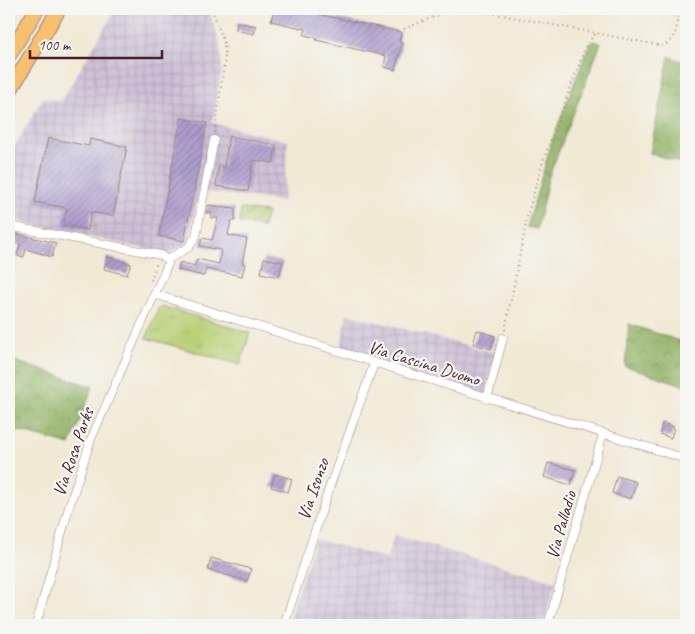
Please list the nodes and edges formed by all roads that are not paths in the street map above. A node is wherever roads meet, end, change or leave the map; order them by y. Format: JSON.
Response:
{"nodes":[{"id":1,"x":37,"y":9,"type":"edge"},
{"id":2,"x":59,"y":9,"type":"edge"},
{"id":3,"x":9,"y":55,"type":"edge"},
{"id":4,"x":9,"y":92,"type":"edge"},
{"id":5,"x":214,"y":140,"type":"road end"},
{"id":6,"x":9,"y":226,"type":"edge"},
{"id":7,"x":167,"y":260,"type":"junction"},
{"id":8,"x":154,"y":294,"type":"junction"},
{"id":9,"x":503,"y":338,"type":"road end"},
{"id":10,"x":374,"y":364,"type":"junction"},
{"id":11,"x":488,"y":398,"type":"junction"},
{"id":12,"x":603,"y":434,"type":"junction"},
{"id":13,"x":686,"y":459,"type":"edge"},
{"id":14,"x":36,"y":625,"type":"edge"},
{"id":15,"x":284,"y":625,"type":"edge"},
{"id":16,"x":548,"y":625,"type":"edge"}],
"edges":[{"from":1,"to":3,"type":"highway"},
{"from":2,"to":4,"type":"highway"},
{"from":5,"to":7,"type":"street"},
{"from":6,"to":7,"type":"street"},
{"from":7,"to":8,"type":"street","name":"Via Rosa Parks"},
{"from":8,"to":10,"type":"street","name":"Via Cascina Duomo"},
{"from":8,"to":14,"type":"street","name":"Via Rosa Parks"},
{"from":9,"to":11,"type":"street"},
{"from":10,"to":11,"type":"street","name":"Via Cascina Duomo"},
{"from":10,"to":15,"type":"street","name":"Via Isonzo"},
{"from":11,"to":12,"type":"street","name":"Via Cascina Duomo"},
{"from":12,"to":13,"type":"street","name":"Via Cascina Duomo"},
{"from":12,"to":16,"type":"street","name":"Via Palladio"}]}
